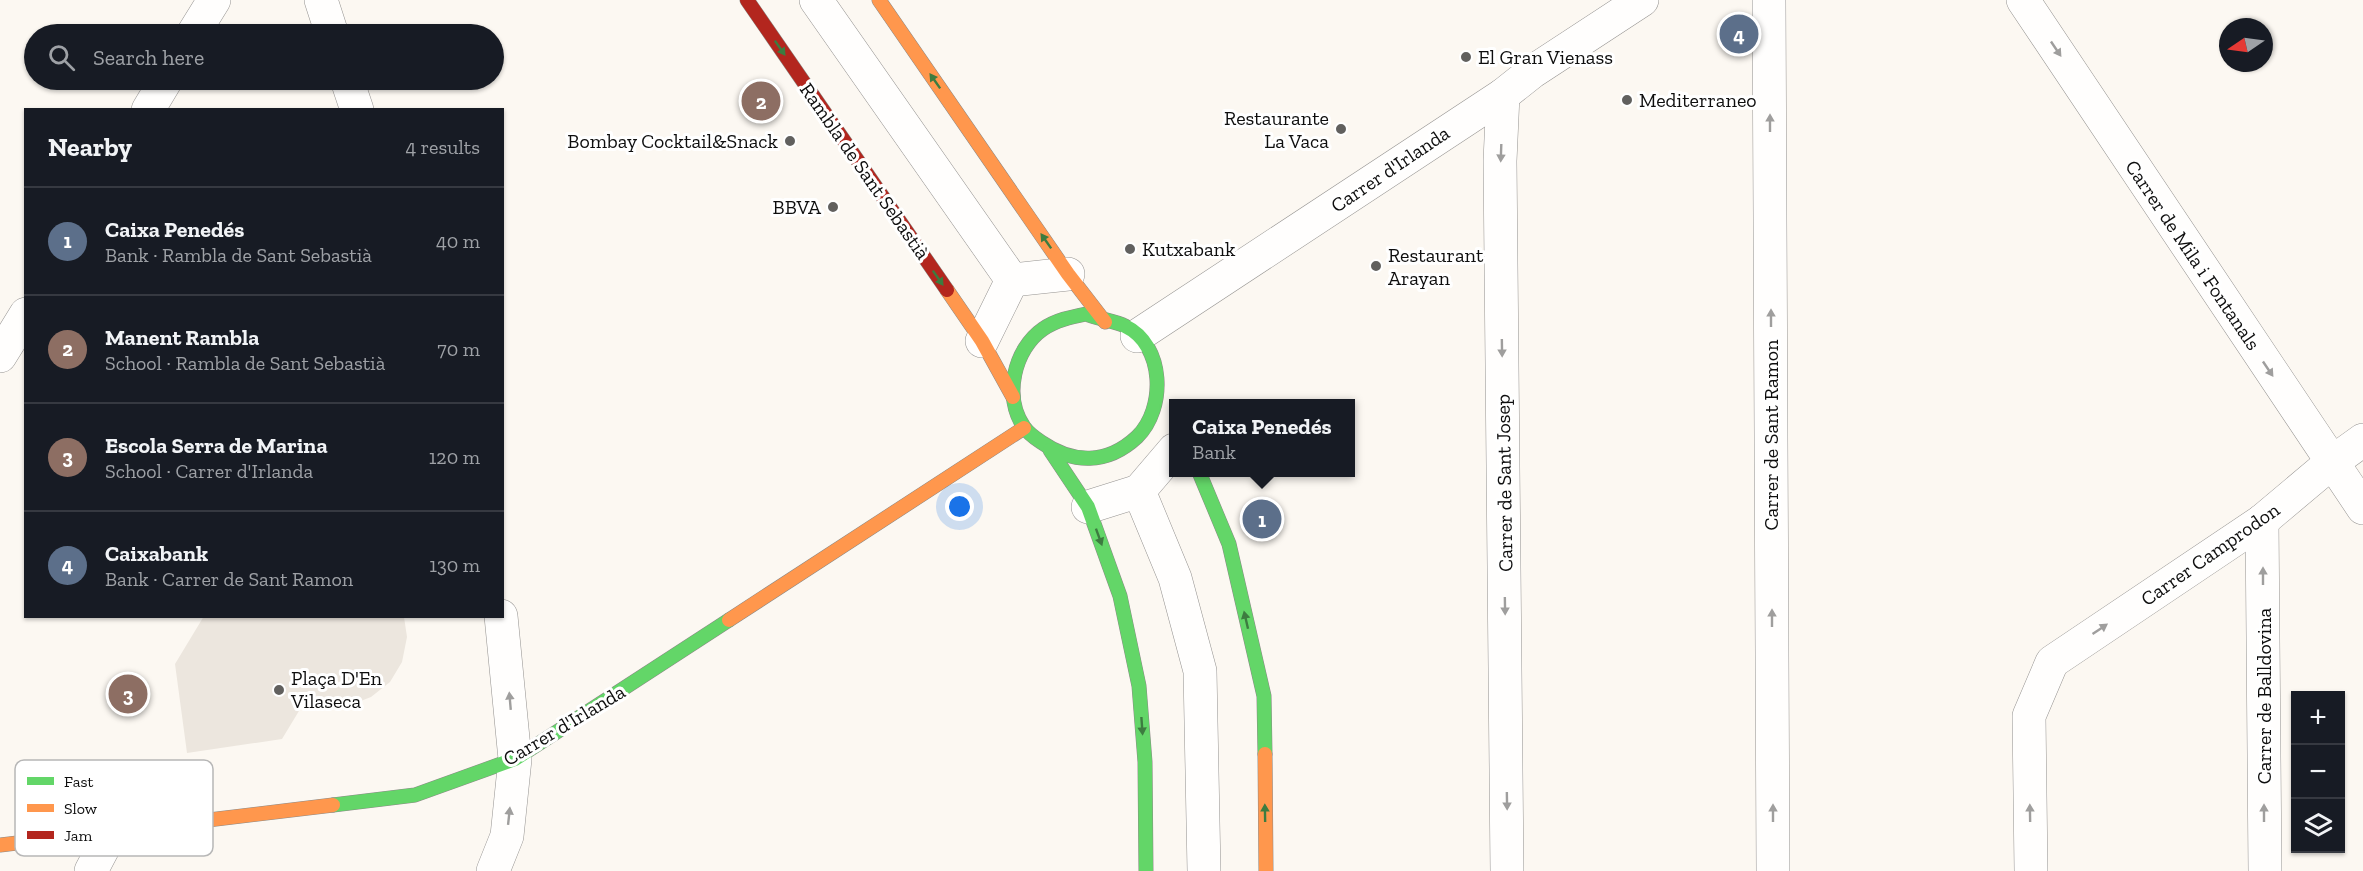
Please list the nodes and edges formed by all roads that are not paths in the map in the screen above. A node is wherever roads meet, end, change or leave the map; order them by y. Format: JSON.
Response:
{"nodes":[{"id":1,"x":214,"y":0,"type":"edge"},
{"id":2,"x":321,"y":0,"type":"edge"},
{"id":3,"x":747,"y":0,"type":"edge"},
{"id":4,"x":816,"y":0,"type":"edge"},
{"id":5,"x":879,"y":0,"type":"edge"},
{"id":6,"x":1642,"y":0,"type":"edge"},
{"id":7,"x":1769,"y":0,"type":"edge"},
{"id":8,"x":2023,"y":0,"type":"edge"},
{"id":9,"x":199,"y":24,"type":"edge"},
{"id":10,"x":329,"y":24,"type":"edge"},
{"id":11,"x":160,"y":90,"type":"edge"},
{"id":12,"x":350,"y":90,"type":"edge"},
{"id":13,"x":1503,"y":95,"type":"junction"},
{"id":14,"x":149,"y":108,"type":"edge"},
{"id":15,"x":356,"y":108,"type":"edge"},
{"id":16,"x":1068,"y":274,"type":"junction"},
{"id":17,"x":1012,"y":280,"type":"junction"},
{"id":18,"x":24,"y":317,"type":"edge"},
{"id":19,"x":1105,"y":322,"type":"junction"},
{"id":20,"x":1137,"y":336,"type":"junction"},
{"id":21,"x":982,"y":341,"type":"junction"},
{"id":22,"x":0,"y":356,"type":"edge"},
{"id":23,"x":1158,"y":384,"type":"junction"},
{"id":24,"x":1013,"y":396,"type":"junction"},
{"id":25,"x":1169,"y":408,"type":"edge"},
{"id":26,"x":1024,"y":428,"type":"junction"},
{"id":27,"x":2363,"y":440,"type":"edge"},
{"id":28,"x":1050,"y":450,"type":"junction"},
{"id":29,"x":1169,"y":455,"type":"edge"},
{"id":30,"x":2331,"y":463,"type":"junction"},
{"id":31,"x":1201,"y":477,"type":"edge"},
{"id":32,"x":1139,"y":491,"type":"junction"},
{"id":33,"x":1088,"y":507,"type":"junction"},
{"id":34,"x":2363,"y":508,"type":"edge"},
{"id":35,"x":2262,"y":521,"type":"junction"},
{"id":36,"x":501,"y":618,"type":"edge"},
{"id":37,"x":515,"y":759,"type":"junction"},
{"id":38,"x":213,"y":821,"type":"edge"},
{"id":39,"x":15,"y":844,"type":"edge"},
{"id":40,"x":0,"y":845,"type":"edge"},
{"id":41,"x":100,"y":856,"type":"edge"},
{"id":42,"x":92,"y":871,"type":"edge"},
{"id":43,"x":494,"y":871,"type":"edge"},
{"id":44,"x":1146,"y":871,"type":"edge"},
{"id":45,"x":1204,"y":871,"type":"edge"},
{"id":46,"x":1266,"y":871,"type":"edge"},
{"id":47,"x":1507,"y":871,"type":"edge"},
{"id":48,"x":1773,"y":871,"type":"edge"},
{"id":49,"x":2031,"y":871,"type":"edge"},
{"id":50,"x":2265,"y":871,"type":"edge"}],
"edges":[{"from":1,"to":9,"type":"street"},
{"from":2,"to":10,"type":"street"},
{"from":3,"to":21,"type":"street","name":"Rambla de Sant Sebastià","one_way":true},
{"from":4,"to":17,"type":"street"},
{"from":16,"to":5,"type":"street","one_way":true},
{"from":6,"to":13,"type":"street","name":"Carrer d'Irlanda"},
{"from":48,"to":7,"type":"street","name":"Carrer de Sant Ramon","one_way":true},
{"from":8,"to":30,"type":"street","name":"Carrer de Mila i Fontanals","one_way":true},
{"from":11,"to":14,"type":"street"},
{"from":12,"to":15,"type":"street"},
{"from":13,"to":20,"type":"street","name":"Carrer d'Irlanda"},
{"from":13,"to":47,"type":"street","name":"Carrer de Sant Josep","one_way":true},
{"from":16,"to":17,"type":"street"},
{"from":16,"to":19,"type":"street"},
{"from":17,"to":21,"type":"street"},
{"from":18,"to":22,"type":"street"},
{"from":19,"to":20,"type":"street"},
{"from":19,"to":24,"type":"street"},
{"from":20,"to":23,"type":"street"},
{"from":21,"to":24,"type":"street","name":"Rambla de Sant Sebastià"},
{"from":23,"to":25,"type":"street"},
{"from":23,"to":28,"type":"street"},
{"from":24,"to":26,"type":"street"},
{"from":26,"to":28,"type":"street"},
{"from":26,"to":37,"type":"street","name":"Carrer d'Irlanda"},
{"from":27,"to":30,"type":"street","name":"Carrer Camprodon"},
{"from":28,"to":33,"type":"street"},
{"from":29,"to":32,"type":"street"},
{"from":30,"to":34,"type":"street","name":"Carrer de Mila i Fontanals"},
{"from":30,"to":35,"type":"street","name":"Carrer Camprodon"},
{"from":46,"to":31,"type":"street","one_way":true},
{"from":32,"to":33,"type":"street"},
{"from":32,"to":45,"type":"street"},
{"from":33,"to":44,"type":"street","one_way":true},
{"from":49,"to":35,"type":"street","name":"Carrer Camprodon","one_way":true},
{"from":50,"to":35,"type":"street","name":"Carrer de Balldovina","one_way":true},
{"from":37,"to":36,"type":"street","one_way":true},
{"from":37,"to":38,"type":"street","name":"Carrer d'Irlanda"},
{"from":43,"to":37,"type":"street","one_way":true},
{"from":39,"to":40,"type":"street","name":"Carrer d'Irlanda"},
{"from":41,"to":42,"type":"street"}]}
